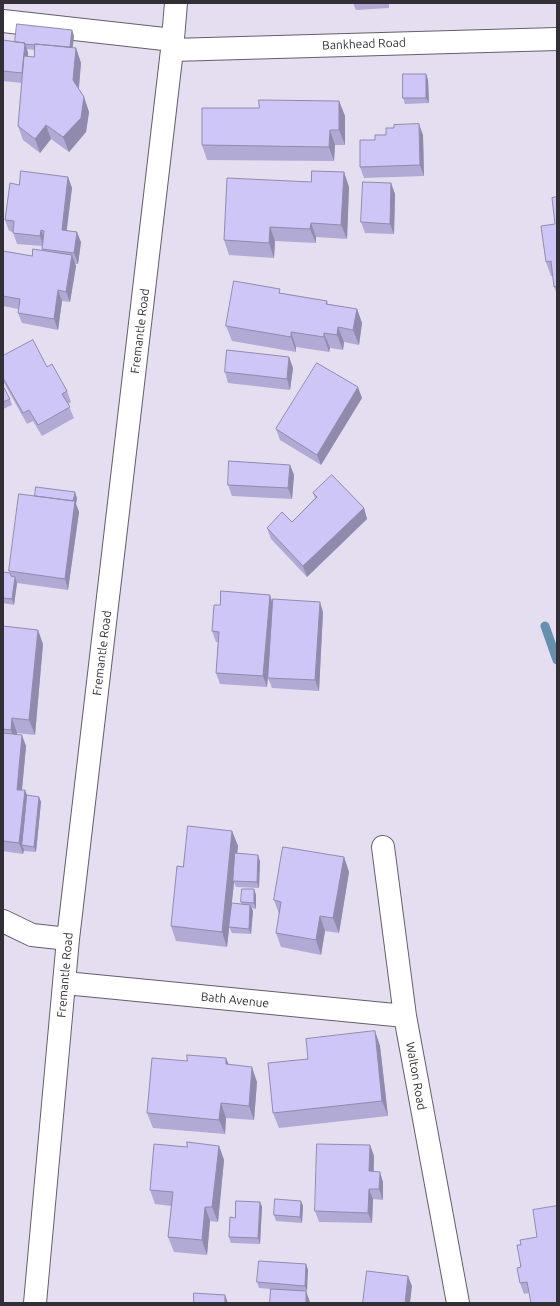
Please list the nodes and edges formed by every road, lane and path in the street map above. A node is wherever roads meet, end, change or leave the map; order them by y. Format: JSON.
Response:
{"nodes":[{"id":1,"x":176,"y":3,"type":"edge"},
{"id":2,"x":3,"y":21,"type":"edge"},
{"id":3,"x":557,"y":39,"type":"edge"},
{"id":4,"x":172,"y":45,"type":"junction"},
{"id":5,"x":383,"y":847,"type":"dead end"},
{"id":6,"x":3,"y":921,"type":"edge"},
{"id":7,"x":68,"y":939,"type":"junction"},
{"id":8,"x":65,"y":983,"type":"junction"},
{"id":9,"x":405,"y":1016,"type":"junction"},
{"id":10,"x":34,"y":1303,"type":"edge"},
{"id":11,"x":458,"y":1303,"type":"edge"}],
"edges":[{"from":1,"to":4,"type":"street","name":"Fremantle Road"},
{"from":2,"to":4,"type":"street","name":"Bankhead Road"},
{"from":3,"to":4,"type":"street","name":"Bankhead Road"},
{"from":4,"to":7,"type":"street","name":"Fremantle Road"},
{"from":5,"to":9,"type":"street","name":"Walton Road"},
{"from":6,"to":7,"type":"street"},
{"from":7,"to":8,"type":"street","name":"Fremantle Road"},
{"from":8,"to":9,"type":"street","name":"Bath Avenue"},
{"from":8,"to":10,"type":"street","name":"Fremantle Road"},
{"from":9,"to":11,"type":"street","name":"Walton Road"}]}
